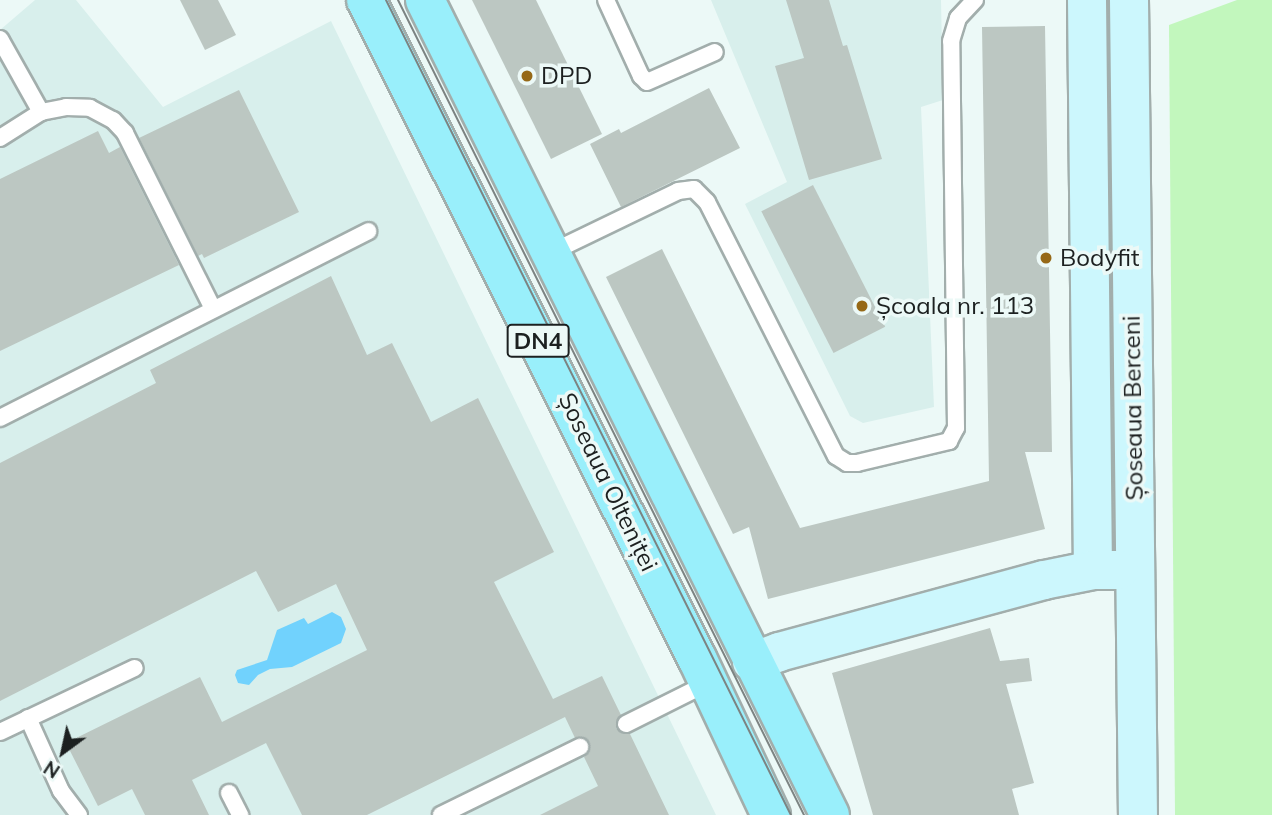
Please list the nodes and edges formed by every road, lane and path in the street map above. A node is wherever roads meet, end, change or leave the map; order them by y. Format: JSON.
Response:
{"nodes":[{"id":1,"x":366,"y":0,"type":"edge"},
{"id":2,"x":425,"y":0,"type":"edge"},
{"id":3,"x":606,"y":0,"type":"edge"},
{"id":4,"x":975,"y":0,"type":"edge"},
{"id":5,"x":1087,"y":0,"type":"edge"},
{"id":6,"x":1129,"y":0,"type":"edge"},
{"id":7,"x":0,"y":39,"type":"edge"},
{"id":8,"x":716,"y":52,"type":"dead end"},
{"id":9,"x":41,"y":111,"type":"junction"},
{"id":10,"x":0,"y":138,"type":"edge"},
{"id":11,"x":368,"y":231,"type":"dead end"},
{"id":12,"x":550,"y":253,"type":"junction"},
{"id":13,"x":213,"y":309,"type":"junction"},
{"id":14,"x":0,"y":418,"type":"edge"},
{"id":15,"x":1093,"y":570,"type":"junction"},
{"id":16,"x":1135,"y":570,"type":"junction"},
{"id":17,"x":752,"y":662,"type":"junction"},
{"id":18,"x":135,"y":668,"type":"dead end"},
{"id":19,"x":708,"y":683,"type":"junction"},
{"id":20,"x":28,"y":719,"type":"junction"},
{"id":21,"x":626,"y":724,"type":"dead end"},
{"id":22,"x":0,"y":732,"type":"edge"},
{"id":23,"x":580,"y":747,"type":"dead end"},
{"id":24,"x":229,"y":793,"type":"dead end"},
{"id":25,"x":79,"y":815,"type":"edge"},
{"id":26,"x":240,"y":815,"type":"edge"},
{"id":27,"x":441,"y":815,"type":"edge"},
{"id":28,"x":771,"y":815,"type":"edge"},
{"id":29,"x":830,"y":815,"type":"edge"},
{"id":30,"x":1138,"y":815,"type":"edge"}],
"edges":[{"from":1,"to":19,"type":"main road","name":"Șoseaua Olteniței","number":"DN4"},
{"from":2,"to":12,"type":"main road","name":"Șoseaua Olteniței","number":"DN4"},
{"from":3,"to":8,"type":"lane"},
{"from":4,"to":12,"type":"lane"},
{"from":5,"to":15,"type":"main road","name":"Șoseaua Berceni"},
{"from":6,"to":16,"type":"main road","name":"Șoseaua Berceni"},
{"from":7,"to":9,"type":"lane"},
{"from":9,"to":10,"type":"lane"},
{"from":9,"to":13,"type":"lane"},
{"from":11,"to":13,"type":"lane"},
{"from":12,"to":17,"type":"main road","name":"Șoseaua Olteniței","number":"DN4"},
{"from":13,"to":14,"type":"lane"},
{"from":15,"to":16,"type":"main road"},
{"from":15,"to":17,"type":"main road"},
{"from":16,"to":30,"type":"main road","name":"Șoseaua Berceni"},
{"from":17,"to":19,"type":"main road"},
{"from":17,"to":29,"type":"main road","name":"Șoseaua Olteniței","number":"DN4"},
{"from":18,"to":20,"type":"lane"},
{"from":19,"to":21,"type":"lane"},
{"from":19,"to":28,"type":"main road","name":"Șoseaua Olteniței","number":"DN4"},
{"from":20,"to":22,"type":"lane"},
{"from":20,"to":25,"type":"lane"},
{"from":23,"to":27,"type":"lane"},
{"from":24,"to":26,"type":"lane"}]}
